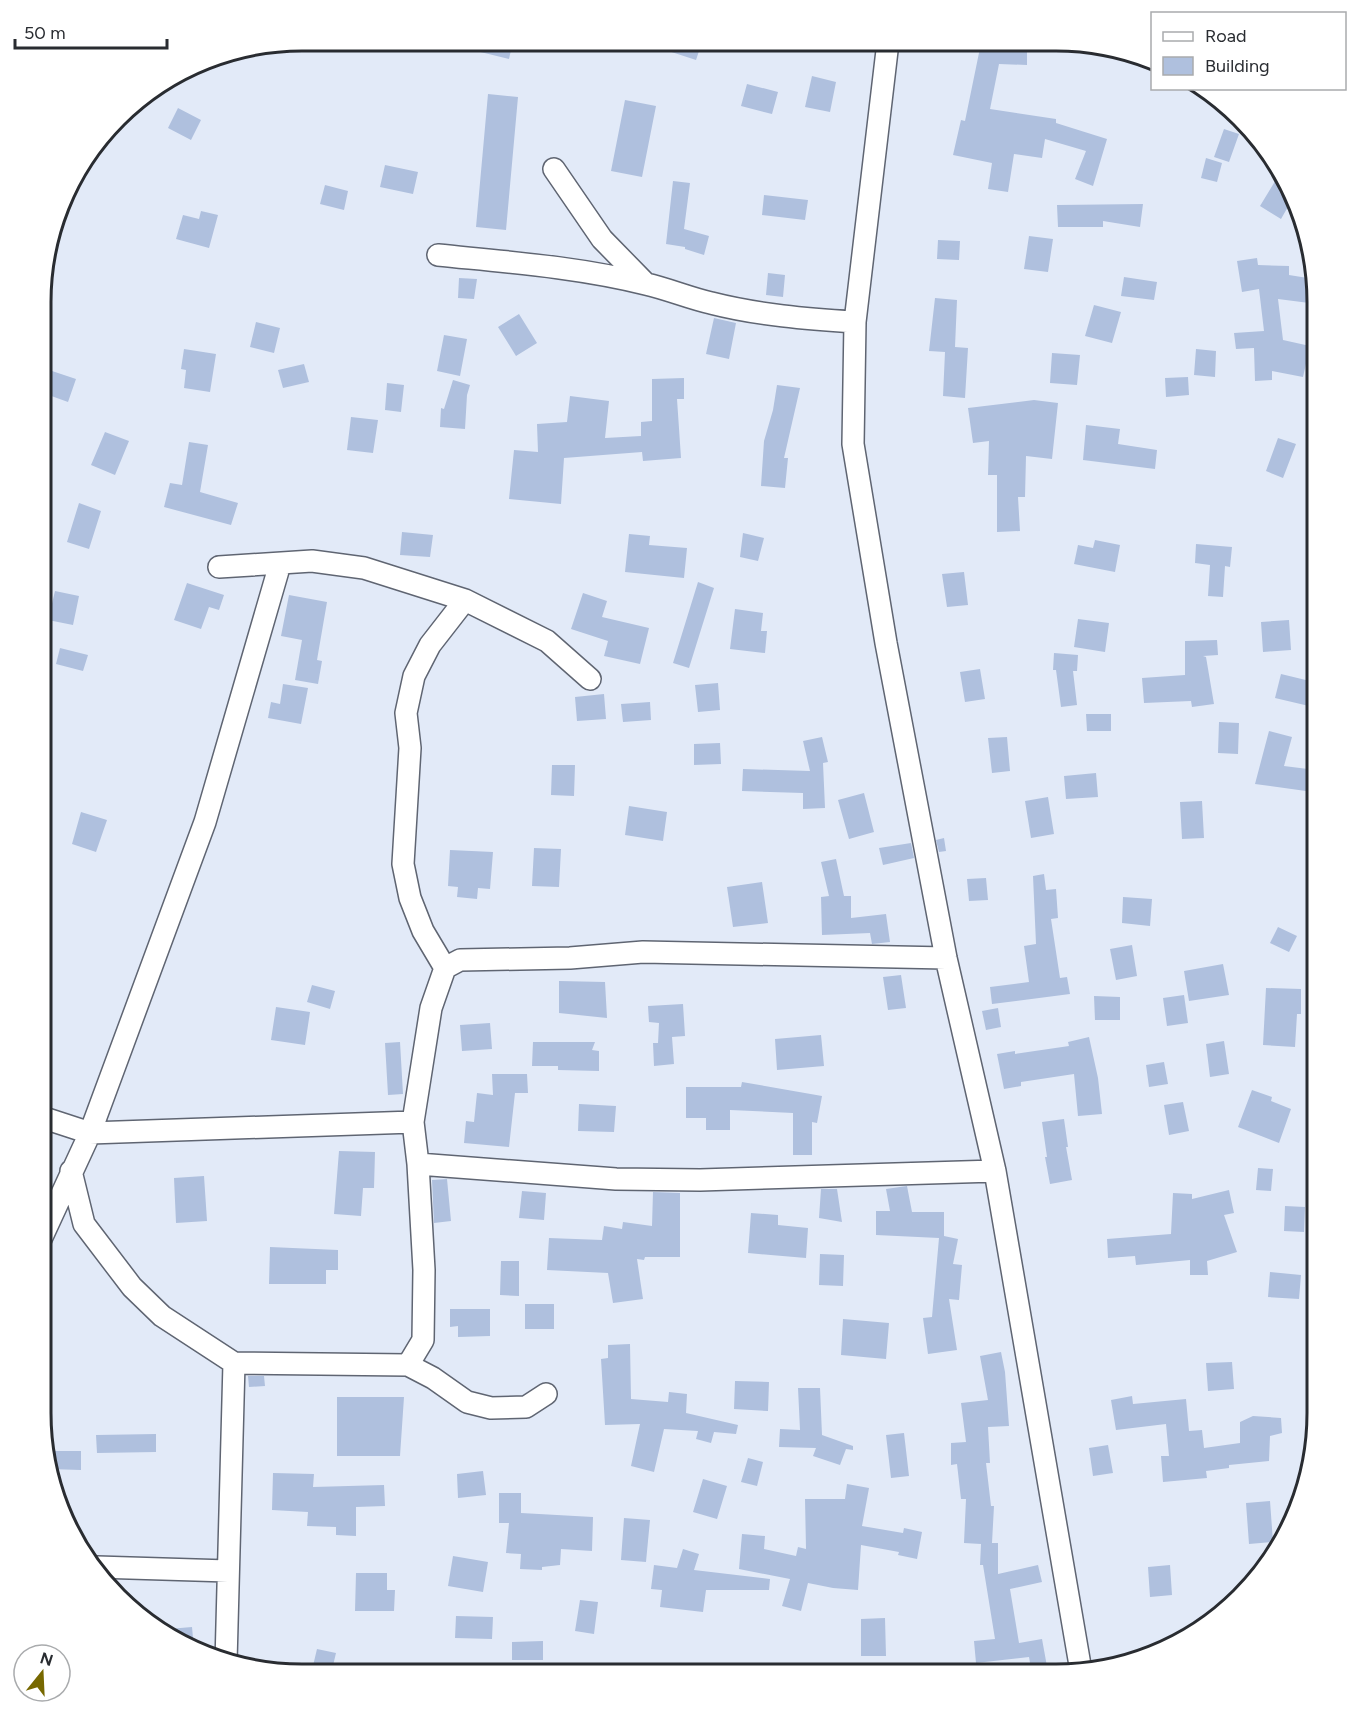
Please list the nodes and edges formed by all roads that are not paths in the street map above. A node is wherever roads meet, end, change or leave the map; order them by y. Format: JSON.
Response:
{"nodes":[{"id":1,"x":887,"y":51,"type":"edge"},
{"id":2,"x":554,"y":169,"type":"dead end"},
{"id":3,"x":438,"y":255,"type":"dead end"},
{"id":4,"x":646,"y":284,"type":"junction"},
{"id":5,"x":855,"y":322,"type":"junction"},
{"id":6,"x":280,"y":564,"type":"junction"},
{"id":7,"x":219,"y":567,"type":"dead end"},
{"id":8,"x":465,"y":600,"type":"junction"},
{"id":9,"x":590,"y":679,"type":"dead end"},
{"id":10,"x":946,"y":958,"type":"junction"},
{"id":11,"x":445,"y":968,"type":"junction"},
{"id":12,"x":51,"y":1120,"type":"edge"},
{"id":13,"x":413,"y":1122,"type":"junction"},
{"id":14,"x":90,"y":1133,"type":"junction"},
{"id":15,"x":418,"y":1164,"type":"junction"},
{"id":16,"x":71,"y":1171,"type":"junction"},
{"id":17,"x":995,"y":1171,"type":"junction"},
{"id":18,"x":51,"y":1216,"type":"edge"},
{"id":19,"x":234,"y":1363,"type":"junction"},
{"id":20,"x":408,"y":1365,"type":"junction"},
{"id":21,"x":546,"y":1394,"type":"dead end"},
{"id":22,"x":104,"y":1567,"type":"edge"},
{"id":23,"x":228,"y":1571,"type":"junction"},
{"id":24,"x":226,"y":1652,"type":"edge"},
{"id":25,"x":1080,"y":1663,"type":"edge"}],
"edges":[{"from":1,"to":5,"type":"street"},
{"from":2,"to":4,"type":"street"},
{"from":3,"to":4,"type":"street"},
{"from":4,"to":5,"type":"street"},
{"from":5,"to":10,"type":"street"},
{"from":6,"to":7,"type":"street"},
{"from":6,"to":8,"type":"street"},
{"from":6,"to":14,"type":"street"},
{"from":8,"to":9,"type":"street"},
{"from":8,"to":11,"type":"street"},
{"from":10,"to":11,"type":"street"},
{"from":10,"to":17,"type":"street"},
{"from":11,"to":13,"type":"street"},
{"from":12,"to":14,"type":"street"},
{"from":13,"to":14,"type":"street"},
{"from":13,"to":15,"type":"street"},
{"from":14,"to":16,"type":"street"},
{"from":15,"to":17,"type":"street"},
{"from":15,"to":20,"type":"street"},
{"from":16,"to":18,"type":"street"},
{"from":16,"to":19,"type":"street"},
{"from":17,"to":25,"type":"street"},
{"from":19,"to":20,"type":"street"},
{"from":19,"to":23,"type":"street"},
{"from":20,"to":21,"type":"street"},
{"from":22,"to":23,"type":"street"},
{"from":23,"to":24,"type":"street"}]}
